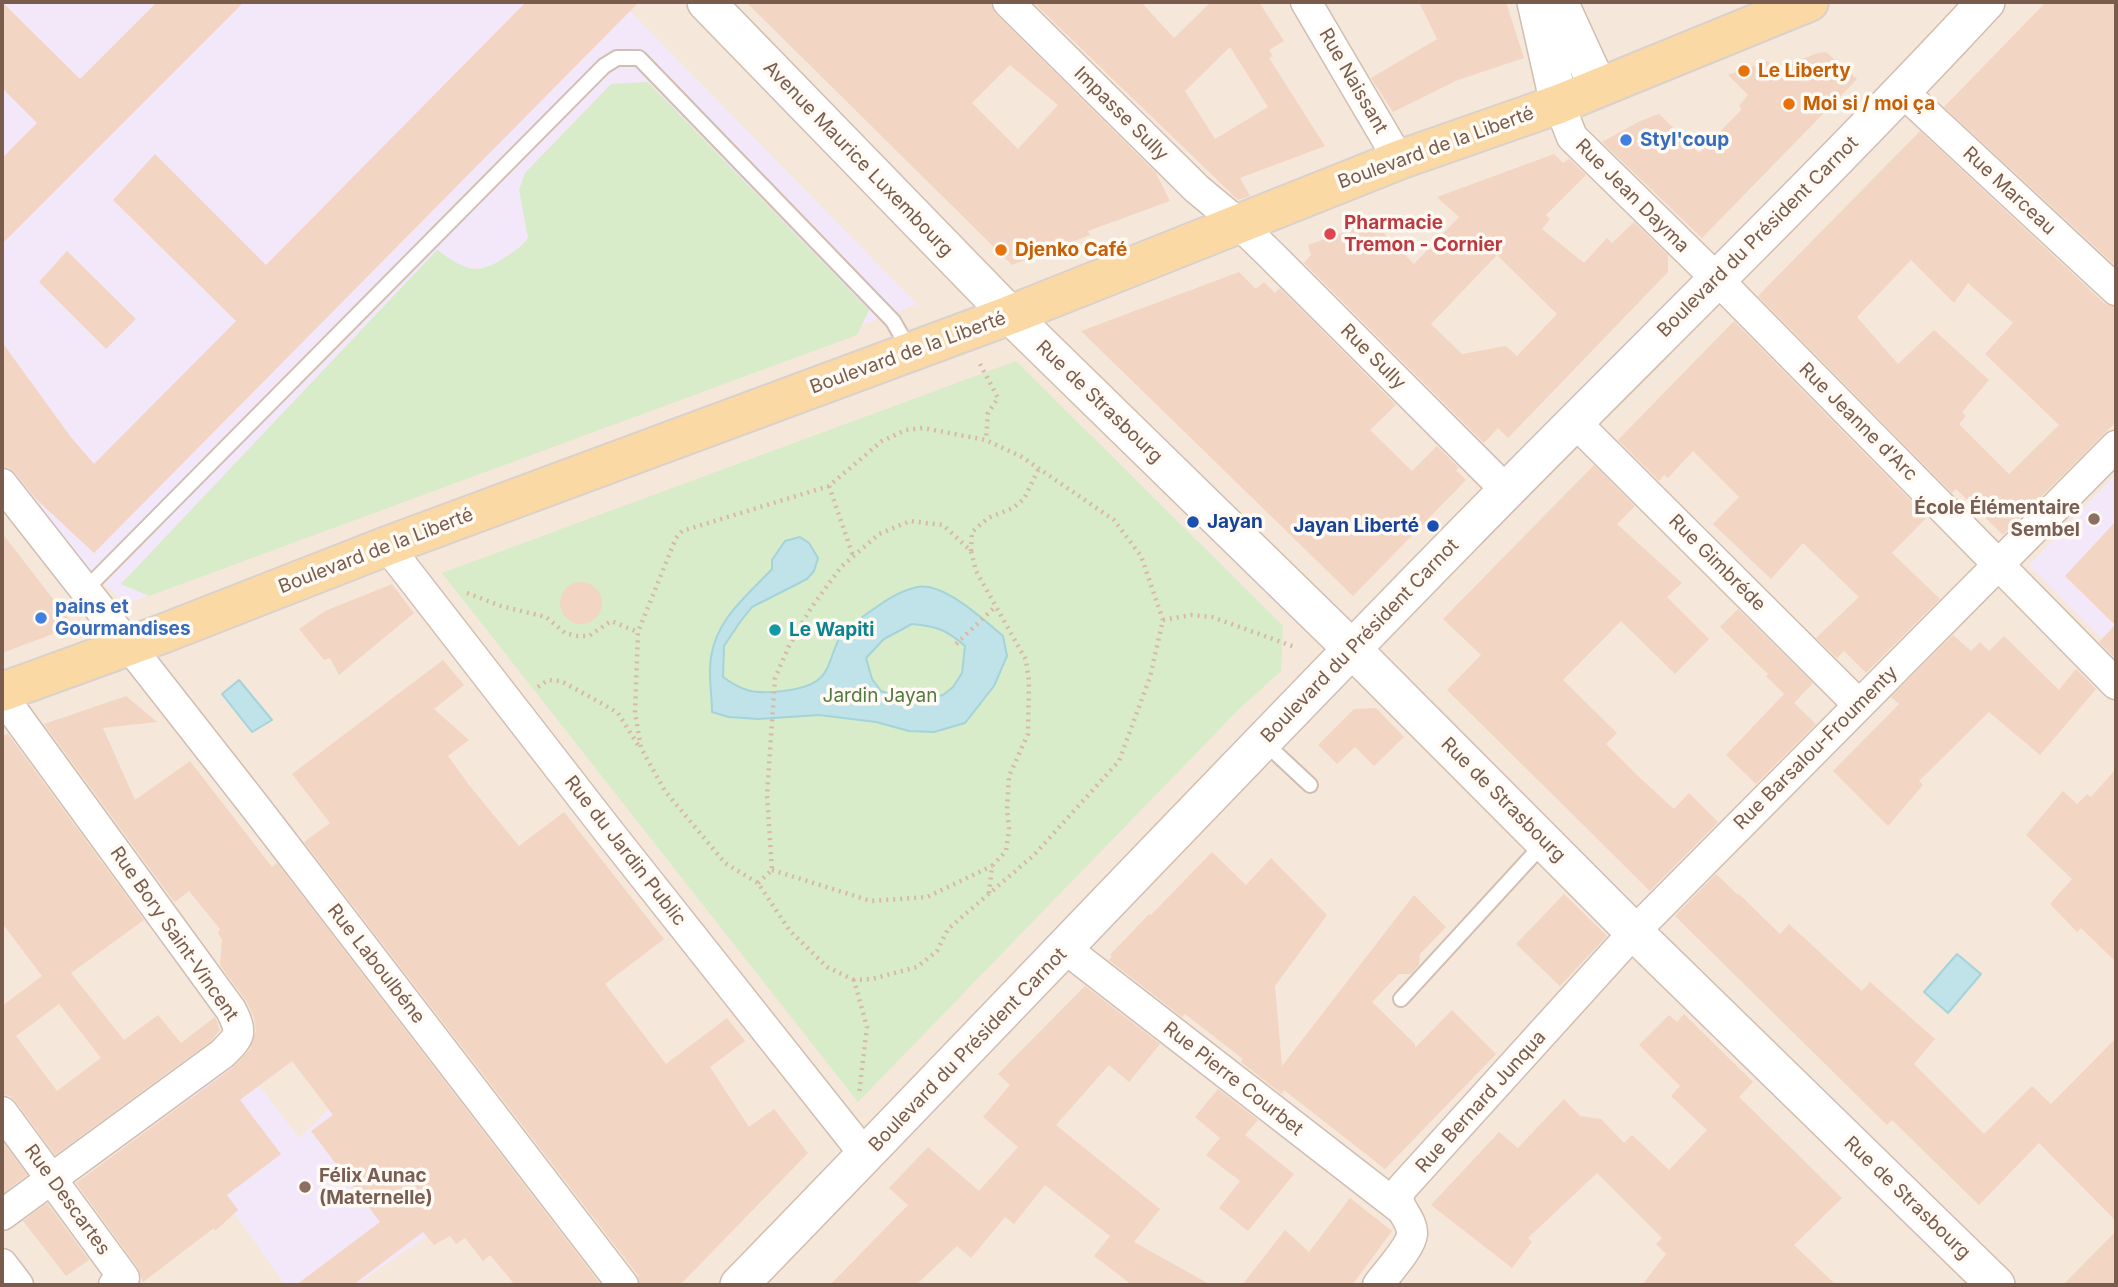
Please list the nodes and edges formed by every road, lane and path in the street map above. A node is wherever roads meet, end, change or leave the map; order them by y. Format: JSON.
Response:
{"nodes":[{"id":1,"x":706,"y":2,"type":"edge"},
{"id":2,"x":1008,"y":2,"type":"edge"},
{"id":3,"x":1306,"y":2,"type":"edge"},
{"id":4,"x":1536,"y":2,"type":"edge"},
{"id":5,"x":1559,"y":2,"type":"edge"},
{"id":6,"x":1809,"y":2,"type":"edge"},
{"id":7,"x":1986,"y":2,"type":"edge"},
{"id":8,"x":1598,"y":87,"type":"junction"},
{"id":9,"x":1903,"y":92,"type":"junction"},
{"id":10,"x":1559,"y":104,"type":"junction"},
{"id":11,"x":1399,"y":160,"type":"junction"},
{"id":12,"x":1238,"y":223,"type":"junction"},
{"id":13,"x":1717,"y":279,"type":"junction"},
{"id":14,"x":2116,"y":290,"type":"edge"},
{"id":15,"x":1010,"y":316,"type":"junction"},
{"id":16,"x":910,"y":351,"type":"junction"},
{"id":17,"x":1575,"y":422,"type":"junction"},
{"id":18,"x":2116,"y":446,"type":"edge"},
{"id":19,"x":1039,"y":468,"type":"junction"},
{"id":20,"x":2,"y":484,"type":"edge"},
{"id":21,"x":829,"y":486,"type":"junction"},
{"id":22,"x":1507,"y":491,"type":"junction"},
{"id":23,"x":387,"y":546,"type":"junction"},
{"id":24,"x":971,"y":551,"type":"junction"},
{"id":25,"x":853,"y":556,"type":"junction"},
{"id":26,"x":1998,"y":565,"type":"junction"},
{"id":27,"x":415,"y":583,"type":"junction"},
{"id":28,"x":84,"y":592,"type":"junction"},
{"id":29,"x":996,"y":606,"type":"junction"},
{"id":30,"x":1163,"y":620,"type":"junction"},
{"id":31,"x":638,"y":632,"type":"junction"},
{"id":32,"x":956,"y":644,"type":"dead end"},
{"id":33,"x":127,"y":645,"type":"junction"},
{"id":34,"x":1341,"y":659,"type":"junction"},
{"id":35,"x":2116,"y":684,"type":"edge"},
{"id":36,"x":2,"y":694,"type":"edge"},
{"id":37,"x":1858,"y":704,"type":"junction"},
{"id":38,"x":512,"y":705,"type":"junction"},
{"id":39,"x":1263,"y":741,"type":"junction"},
{"id":40,"x":640,"y":748,"type":"junction"},
{"id":41,"x":1310,"y":785,"type":"dead end"},
{"id":42,"x":1545,"y":842,"type":"junction"},
{"id":43,"x":992,"y":866,"type":"junction"},
{"id":44,"x":772,"y":870,"type":"junction"},
{"id":45,"x":758,"y":883,"type":"junction"},
{"id":46,"x":989,"y":894,"type":"junction"},
{"id":47,"x":1634,"y":932,"type":"junction"},
{"id":48,"x":1066,"y":949,"type":"junction"},
{"id":49,"x":854,"y":980,"type":"junction"},
{"id":50,"x":1401,"y":999,"type":"dead end"},
{"id":51,"x":858,"y":1102,"type":"dead end"},
{"id":52,"x":2,"y":1112,"type":"edge"},
{"id":53,"x":866,"y":1156,"type":"junction"},
{"id":54,"x":51,"y":1178,"type":"junction"},
{"id":55,"x":1401,"y":1209,"type":"junction"},
{"id":56,"x":2,"y":1215,"type":"edge"},
{"id":57,"x":2,"y":1264,"type":"edge"},
{"id":58,"x":18,"y":1285,"type":"edge"},
{"id":59,"x":114,"y":1285,"type":"edge"},
{"id":60,"x":623,"y":1285,"type":"edge"},
{"id":61,"x":739,"y":1285,"type":"edge"},
{"id":62,"x":1378,"y":1285,"type":"edge"},
{"id":63,"x":1996,"y":1285,"type":"edge"}],
"edges":[{"from":1,"to":15,"type":"street","name":"Avenue Maurice Luxembourg"},
{"from":2,"to":12,"type":"street","name":"Impasse Sully"},
{"from":3,"to":11,"type":"street","name":"Rue Naissant"},
{"from":4,"to":10,"type":"street"},
{"from":5,"to":8,"type":"street"},
{"from":6,"to":8,"type":"main road","name":"Boulevard de la Liberté"},
{"from":7,"to":9,"type":"street","name":"Boulevard du Président Carnot"},
{"from":8,"to":10,"type":"main road","name":"Boulevard de la Liberté"},
{"from":9,"to":13,"type":"street","name":"Boulevard du Président Carnot"},
{"from":9,"to":14,"type":"street","name":"Rue Marceau"},
{"from":10,"to":11,"type":"main road","name":"Boulevard de la Liberté"},
{"from":10,"to":13,"type":"street","name":"Rue Jean Dayma"},
{"from":11,"to":12,"type":"main road","name":"Boulevard de la Liberté"},
{"from":12,"to":15,"type":"main road","name":"Boulevard de la Liberté"},
{"from":12,"to":22,"type":"street","name":"Rue Sully"},
{"from":13,"to":17,"type":"street","name":"Boulevard du Président Carnot"},
{"from":13,"to":26,"type":"street","name":"Rue Jeanne d'Arc"},
{"from":15,"to":16,"type":"main road","name":"Boulevard de la Liberté"},
{"from":15,"to":34,"type":"street","name":"Rue de Strasbourg"},
{"from":16,"to":23,"type":"main road","name":"Boulevard de la Liberté"},
{"from":16,"to":28,"type":"lane"},
{"from":17,"to":22,"type":"street","name":"Boulevard du Président Carnot"},
{"from":17,"to":37,"type":"street","name":"Rue Gimbréde"},
{"from":18,"to":26,"type":"street","name":"Rue Barsalou-Froumenty"},
{"from":19,"to":21,"type":"path"},
{"from":19,"to":24,"type":"path"},
{"from":19,"to":30,"type":"path"},
{"from":20,"to":28,"type":"street","name":"Rue Laboulbéne"},
{"from":21,"to":25,"type":"path"},
{"from":21,"to":31,"type":"path"},
{"from":22,"to":34,"type":"street","name":"Boulevard du Président Carnot"},
{"from":23,"to":27,"type":"street","name":"Rue du Jardin Public"},
{"from":23,"to":33,"type":"main road","name":"Boulevard de la Liberté"},
{"from":24,"to":25,"type":"path"},
{"from":24,"to":29,"type":"path"},
{"from":25,"to":44,"type":"path"},
{"from":26,"to":35,"type":"street","name":"Rue Jeanne d'Arc"},
{"from":26,"to":37,"type":"street","name":"Rue Barsalou-Froumenty"},
{"from":27,"to":31,"type":"path"},
{"from":27,"to":38,"type":"street","name":"Rue du Jardin Public"},
{"from":28,"to":33,"type":"street","name":"Rue Laboulbéne"},
{"from":29,"to":32,"type":"path"},
{"from":29,"to":43,"type":"path"},
{"from":30,"to":34,"type":"path"},
{"from":30,"to":46,"type":"path"},
{"from":31,"to":40,"type":"path"},
{"from":33,"to":36,"type":"main road","name":"Boulevard de la Liberté"},
{"from":33,"to":60,"type":"street","name":"Rue Laboulbéne"},
{"from":34,"to":39,"type":"street","name":"Boulevard du Président Carnot"},
{"from":34,"to":42,"type":"street","name":"Rue de Strasbourg"},
{"from":36,"to":54,"type":"street","name":"Rue Bory Saint-Vincent"},
{"from":37,"to":47,"type":"street","name":"Rue Barsalou-Froumenty"},
{"from":38,"to":40,"type":"path"},
{"from":38,"to":53,"type":"street","name":"Rue du Jardin Public"},
{"from":39,"to":41,"type":"lane"},
{"from":39,"to":48,"type":"street","name":"Boulevard du Président Carnot"},
{"from":40,"to":45,"type":"path"},
{"from":42,"to":47,"type":"street","name":"Rue de Strasbourg"},
{"from":42,"to":50,"type":"lane"},
{"from":43,"to":44,"type":"path"},
{"from":43,"to":46,"type":"path"},
{"from":44,"to":45,"type":"path"},
{"from":45,"to":49,"type":"path"},
{"from":46,"to":49,"type":"path"},
{"from":47,"to":55,"type":"street","name":"Rue Bernard Junqua"},
{"from":47,"to":63,"type":"street","name":"Rue de Strasbourg"},
{"from":48,"to":53,"type":"street","name":"Boulevard du Président Carnot"},
{"from":48,"to":55,"type":"street","name":"Rue Pierre Courbet"},
{"from":49,"to":51,"type":"path"},
{"from":52,"to":54,"type":"street","name":"Rue Descartes"},
{"from":53,"to":61,"type":"street","name":"Boulevard du Président Carnot"},
{"from":54,"to":56,"type":"street","name":"Rue Bory Saint-Vincent"},
{"from":54,"to":59,"type":"street","name":"Rue Descartes"},
{"from":55,"to":62,"type":"street"},
{"from":57,"to":58,"type":"street"}]}
